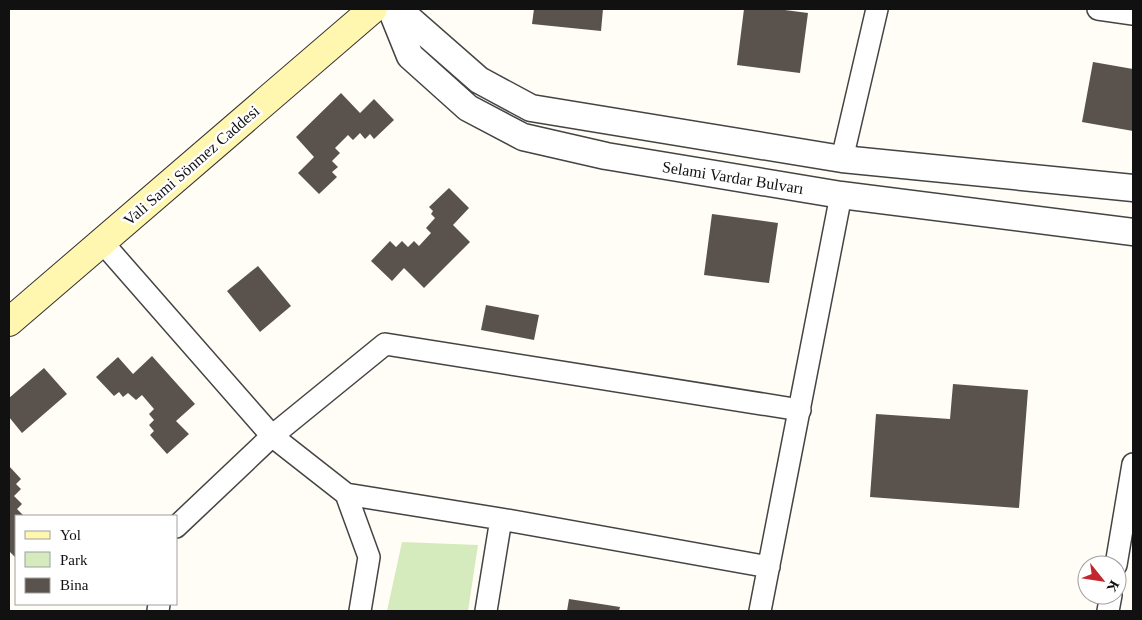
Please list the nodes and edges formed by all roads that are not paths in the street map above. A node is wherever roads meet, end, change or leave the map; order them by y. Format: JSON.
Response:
{"nodes":[{"id":1,"x":373,"y":9,"type":"edge"},
{"id":2,"x":391,"y":9,"type":"edge"},
{"id":3,"x":398,"y":9,"type":"edge"},
{"id":4,"x":877,"y":9,"type":"edge"},
{"id":5,"x":1098,"y":9,"type":"edge"},
{"id":6,"x":1133,"y":14,"type":"edge"},
{"id":7,"x":842,"y":159,"type":"junction"},
{"id":8,"x":1133,"y":188,"type":"edge"},
{"id":9,"x":841,"y":195,"type":"junction"},
{"id":10,"x":1133,"y":232,"type":"edge"},
{"id":11,"x":102,"y":242,"type":"junction"},
{"id":12,"x":9,"y":322,"type":"edge"},
{"id":13,"x":800,"y":410,"type":"junction"},
{"id":14,"x":272,"y":436,"type":"junction"},
{"id":15,"x":1133,"y":464,"type":"edge"},
{"id":16,"x":346,"y":494,"type":"junction"},
{"id":17,"x":501,"y":519,"type":"junction"},
{"id":18,"x":178,"y":525,"type":"edge"},
{"id":19,"x":1118,"y":555,"type":"edge"},
{"id":20,"x":768,"y":567,"type":"junction"},
{"id":21,"x":360,"y":611,"type":"edge"},
{"id":22,"x":486,"y":611,"type":"edge"},
{"id":23,"x":760,"y":611,"type":"edge"}],
"edges":[{"from":1,"to":11,"type":"main road","name":"Vali Sami Sönmez Caddesi"},
{"from":2,"to":9,"type":"street","name":"Selami Vardar Bulvarı"},
{"from":3,"to":7,"type":"street"},
{"from":4,"to":7,"type":"street"},
{"from":5,"to":6,"type":"street"},
{"from":7,"to":8,"type":"street"},
{"from":9,"to":10,"type":"street","name":"Selami Vardar Bulvarı"},
{"from":9,"to":13,"type":"street"},
{"from":11,"to":12,"type":"main road","name":"Vali Sami Sönmez Caddesi"},
{"from":11,"to":14,"type":"street"},
{"from":13,"to":14,"type":"street"},
{"from":13,"to":20,"type":"street"},
{"from":14,"to":16,"type":"street"},
{"from":14,"to":18,"type":"street"},
{"from":15,"to":19,"type":"street"},
{"from":16,"to":17,"type":"street"},
{"from":16,"to":21,"type":"street"},
{"from":17,"to":20,"type":"street"},
{"from":17,"to":22,"type":"street"},
{"from":20,"to":23,"type":"street"}]}
